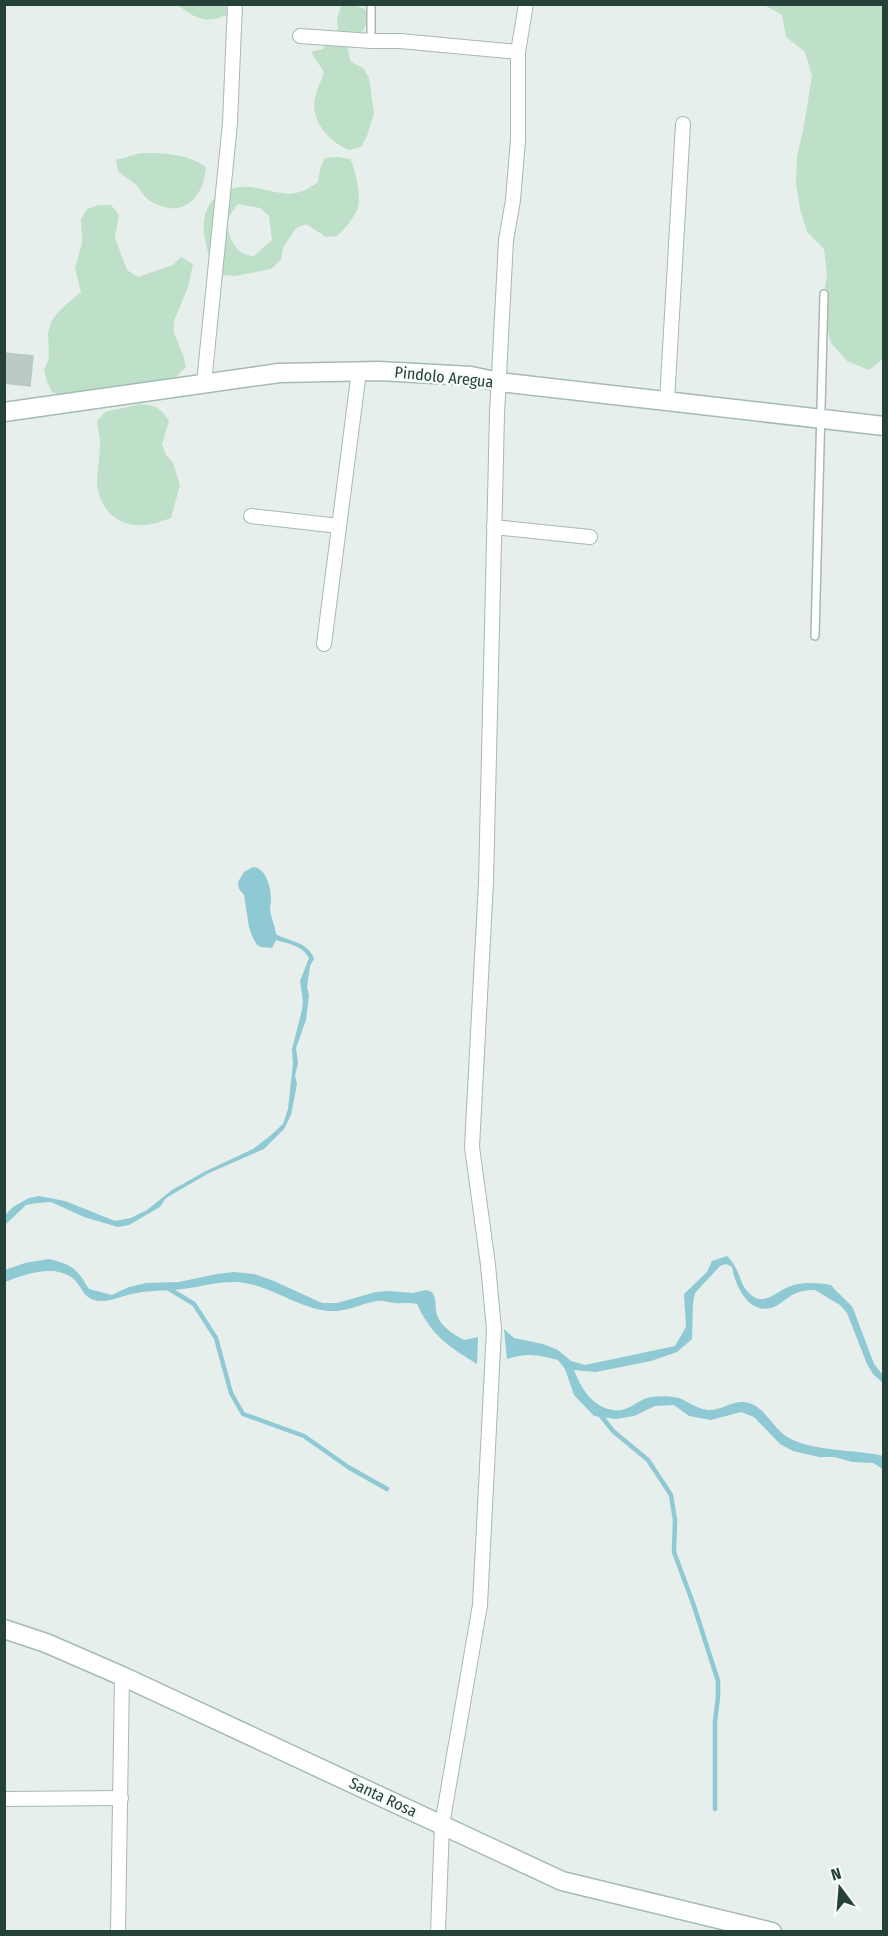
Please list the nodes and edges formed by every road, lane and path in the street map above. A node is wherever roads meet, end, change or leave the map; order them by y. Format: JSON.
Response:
{"nodes":[{"id":1,"x":235,"y":4,"type":"edge"},
{"id":2,"x":371,"y":4,"type":"edge"},
{"id":3,"x":526,"y":4,"type":"edge"},
{"id":4,"x":300,"y":36,"type":"dead end"},
{"id":5,"x":371,"y":41,"type":"junction"},
{"id":6,"x":518,"y":52,"type":"junction"},
{"id":7,"x":683,"y":124,"type":"dead end"},
{"id":8,"x":824,"y":294,"type":"dead end"},
{"id":9,"x":359,"y":371,"type":"junction"},
{"id":10,"x":499,"y":382,"type":"junction"},
{"id":11,"x":204,"y":383,"type":"junction"},
{"id":12,"x":667,"y":401,"type":"junction"},
{"id":13,"x":4,"y":411,"type":"edge"},
{"id":14,"x":821,"y":417,"type":"junction"},
{"id":15,"x":884,"y":426,"type":"edge"},
{"id":16,"x":251,"y":516,"type":"dead end"},
{"id":17,"x":339,"y":526,"type":"junction"},
{"id":18,"x":494,"y":527,"type":"junction"},
{"id":19,"x":590,"y":537,"type":"dead end"},
{"id":20,"x":815,"y":636,"type":"dead end"},
{"id":21,"x":324,"y":644,"type":"dead end"},
{"id":22,"x":4,"y":1629,"type":"edge"},
{"id":23,"x":122,"y":1676,"type":"junction"},
{"id":24,"x":121,"y":1798,"type":"junction"},
{"id":25,"x":4,"y":1799,"type":"edge"},
{"id":26,"x":442,"y":1825,"type":"junction"},
{"id":27,"x":117,"y":1932,"type":"edge"},
{"id":28,"x":438,"y":1932,"type":"edge"},
{"id":29,"x":772,"y":1932,"type":"edge"}],
"edges":[{"from":1,"to":11,"type":"street"},
{"from":2,"to":5,"type":"lane"},
{"from":3,"to":6,"type":"street"},
{"from":4,"to":5,"type":"street"},
{"from":5,"to":6,"type":"street"},
{"from":6,"to":10,"type":"street"},
{"from":7,"to":12,"type":"street"},
{"from":8,"to":14,"type":"lane"},
{"from":9,"to":10,"type":"main road","name":"Pindolo Aregua"},
{"from":9,"to":11,"type":"main road","name":"Pindolo Aregua"},
{"from":9,"to":17,"type":"street"},
{"from":10,"to":12,"type":"main road","name":"Pindolo Aregua"},
{"from":10,"to":18,"type":"street"},
{"from":11,"to":13,"type":"main road","name":"Pindolo Aregua"},
{"from":12,"to":14,"type":"main road","name":"Pindolo Aregua"},
{"from":14,"to":15,"type":"main road","name":"Pindolo Aregua"},
{"from":14,"to":20,"type":"lane"},
{"from":16,"to":17,"type":"street"},
{"from":17,"to":21,"type":"street"},
{"from":18,"to":19,"type":"street"},
{"from":18,"to":26,"type":"street"},
{"from":22,"to":23,"type":"main road","name":"Santa Rosa"},
{"from":23,"to":24,"type":"street"},
{"from":23,"to":26,"type":"main road","name":"Santa Rosa"},
{"from":24,"to":25,"type":"street"},
{"from":24,"to":27,"type":"street"},
{"from":26,"to":28,"type":"street"},
{"from":26,"to":29,"type":"main road","name":"Santa Rosa"}]}
